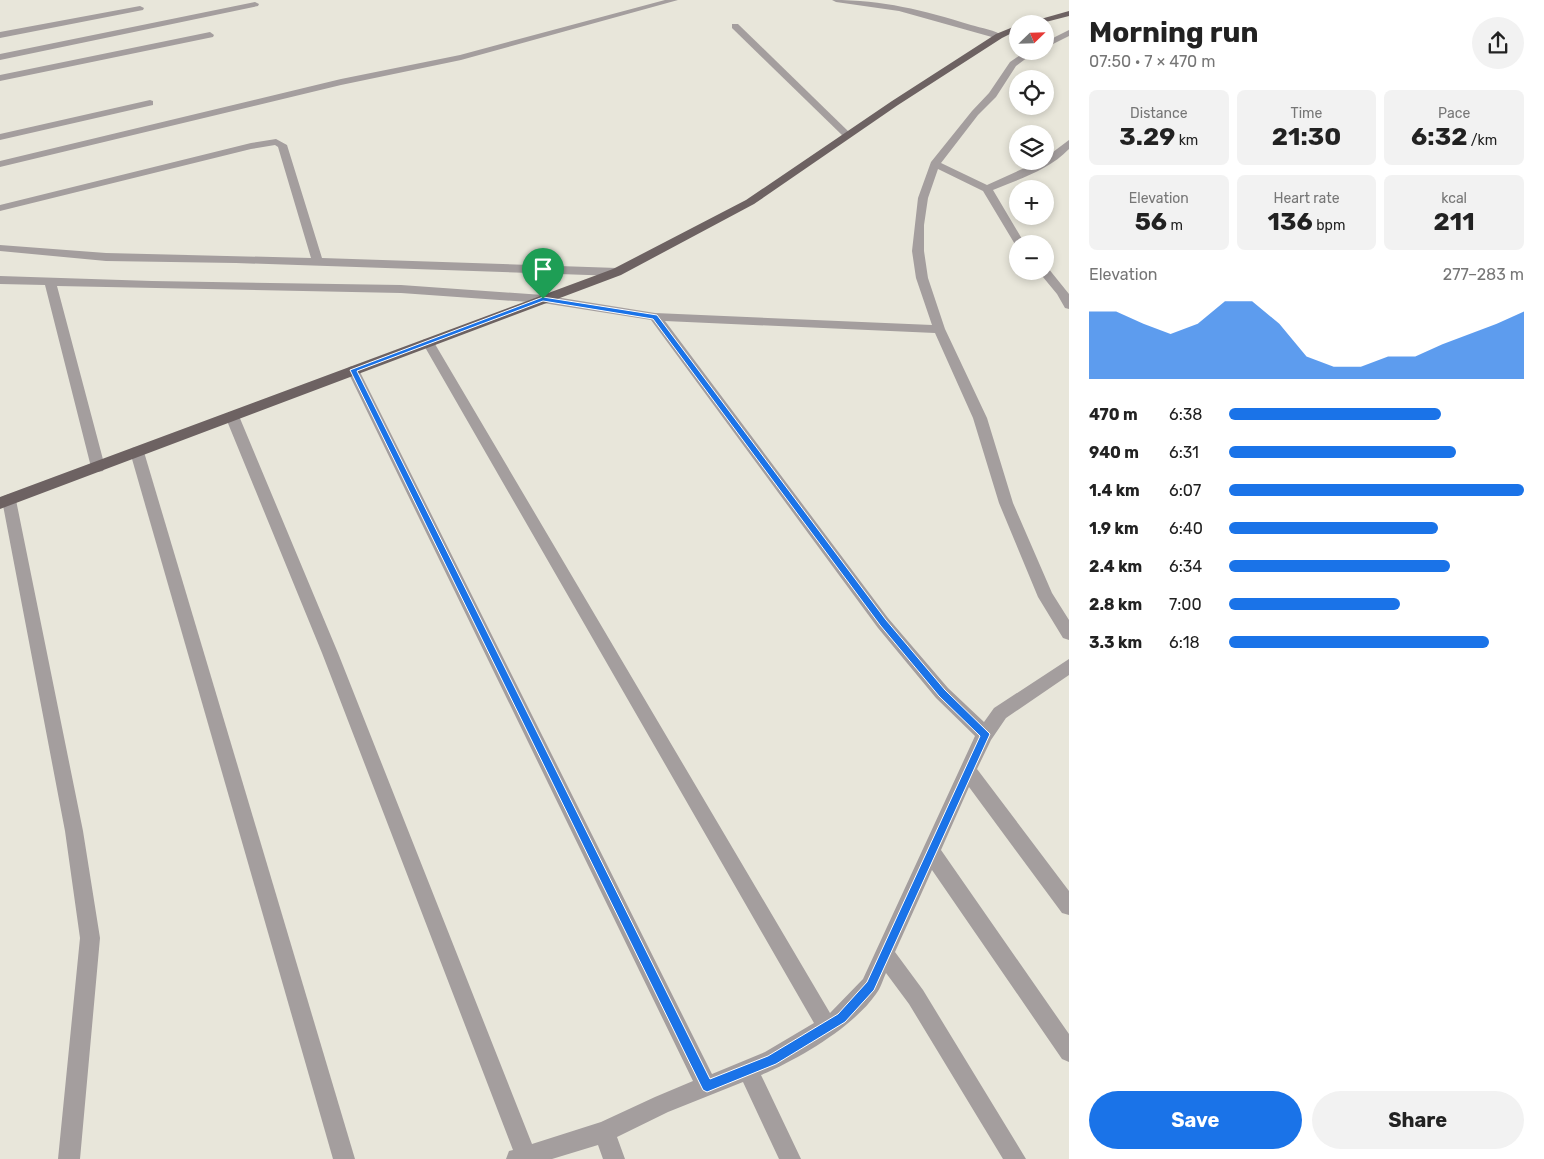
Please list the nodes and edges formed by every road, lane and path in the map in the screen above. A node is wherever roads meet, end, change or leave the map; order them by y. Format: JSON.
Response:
{"nodes":[{"id":1,"x":674,"y":0,"type":"edge"},
{"id":2,"x":836,"y":0,"type":"edge"},
{"id":3,"x":866,"y":0,"type":"edge"},
{"id":4,"x":255,"y":4,"type":"dead end"},
{"id":5,"x":140,"y":8,"type":"dead end"},
{"id":6,"x":1069,"y":13,"type":"edge"},
{"id":7,"x":1054,"y":17,"type":"edge"},
{"id":8,"x":735,"y":26,"type":"dead end"},
{"id":9,"x":1009,"y":32,"type":"edge"},
{"id":10,"x":1069,"y":33,"type":"edge"},
{"id":11,"x":0,"y":35,"type":"edge"},
{"id":12,"x":210,"y":35,"type":"dead end"},
{"id":13,"x":1000,"y":36,"type":"junction"},
{"id":14,"x":1054,"y":40,"type":"edge"},
{"id":15,"x":0,"y":58,"type":"edge"},
{"id":16,"x":1019,"y":60,"type":"edge"},
{"id":17,"x":0,"y":78,"type":"edge"},
{"id":18,"x":150,"y":103,"type":"dead end"},
{"id":19,"x":847,"y":135,"type":"junction"},
{"id":20,"x":0,"y":137,"type":"edge"},
{"id":21,"x":1069,"y":142,"type":"edge"},
{"id":22,"x":0,"y":164,"type":"edge"},
{"id":23,"x":935,"y":164,"type":"junction"},
{"id":24,"x":987,"y":189,"type":"junction"},
{"id":25,"x":0,"y":208,"type":"edge"},
{"id":26,"x":1015,"y":235,"type":"edge"},
{"id":27,"x":0,"y":248,"type":"edge"},
{"id":28,"x":318,"y":262,"type":"junction"},
{"id":29,"x":617,"y":272,"type":"junction"},
{"id":30,"x":0,"y":280,"type":"edge"},
{"id":31,"x":1052,"y":280,"type":"edge"},
{"id":32,"x":50,"y":281,"type":"junction"},
{"id":33,"x":543,"y":299,"type":"junction"},
{"id":34,"x":1069,"y":305,"type":"edge"},
{"id":35,"x":655,"y":317,"type":"junction"},
{"id":36,"x":939,"y":329,"type":"junction"},
{"id":37,"x":428,"y":342,"type":"junction"},
{"id":38,"x":353,"y":370,"type":"junction"},
{"id":39,"x":232,"y":416,"type":"junction"},
{"id":40,"x":137,"y":452,"type":"junction"},
{"id":41,"x":98,"y":467,"type":"junction"},
{"id":42,"x":4,"y":502,"type":"edge"},
{"id":43,"x":1069,"y":633,"type":"edge"},
{"id":44,"x":1069,"y":666,"type":"edge"},
{"id":45,"x":985,"y":734,"type":"junction"},
{"id":46,"x":968,"y":772,"type":"junction"},
{"id":47,"x":931,"y":852,"type":"junction"},
{"id":48,"x":1069,"y":906,"type":"edge"},
{"id":49,"x":884,"y":954,"type":"junction"},
{"id":50,"x":827,"y":1027,"type":"junction"},
{"id":51,"x":1069,"y":1052,"type":"edge"},
{"id":52,"x":748,"y":1069,"type":"junction"},
{"id":53,"x":707,"y":1086,"type":"junction"},
{"id":54,"x":604,"y":1132,"type":"junction"},
{"id":55,"x":523,"y":1158,"type":"edge"},
{"id":56,"x":69,"y":1159,"type":"edge"},
{"id":57,"x":344,"y":1159,"type":"edge"},
{"id":58,"x":614,"y":1159,"type":"edge"},
{"id":59,"x":790,"y":1159,"type":"edge"},
{"id":60,"x":1015,"y":1159,"type":"edge"}],
"edges":[{"from":1,"to":22,"type":"street"},
{"from":2,"to":3,"type":"street"},
{"from":3,"to":13,"type":"street"},
{"from":4,"to":15,"type":"street"},
{"from":5,"to":11,"type":"street"},
{"from":6,"to":7,"type":"main road"},
{"from":8,"to":19,"type":"street"},
{"from":9,"to":13,"type":"main road"},
{"from":10,"to":14,"type":"street"},
{"from":12,"to":17,"type":"street"},
{"from":13,"to":19,"type":"main road"},
{"from":16,"to":23,"type":"street"},
{"from":18,"to":20,"type":"street"},
{"from":19,"to":29,"type":"main road"},
{"from":21,"to":24,"type":"street"},
{"from":23,"to":24,"type":"street"},
{"from":23,"to":36,"type":"street"},
{"from":24,"to":26,"type":"street"},
{"from":25,"to":28,"type":"street"},
{"from":27,"to":28,"type":"street"},
{"from":28,"to":29,"type":"street"},
{"from":29,"to":33,"type":"main road"},
{"from":30,"to":32,"type":"street"},
{"from":31,"to":34,"type":"street"},
{"from":32,"to":33,"type":"street"},
{"from":32,"to":41,"type":"street"},
{"from":33,"to":35,"type":"street"},
{"from":33,"to":37,"type":"main road"},
{"from":35,"to":36,"type":"street"},
{"from":35,"to":45,"type":"street"},
{"from":36,"to":43,"type":"street"},
{"from":37,"to":38,"type":"main road"},
{"from":37,"to":50,"type":"street"},
{"from":38,"to":39,"type":"main road"},
{"from":38,"to":53,"type":"street"},
{"from":39,"to":40,"type":"main road"},
{"from":39,"to":55,"type":"street"},
{"from":40,"to":41,"type":"main road"},
{"from":40,"to":57,"type":"street"},
{"from":41,"to":42,"type":"main road"},
{"from":42,"to":56,"type":"street"},
{"from":44,"to":45,"type":"street"},
{"from":45,"to":46,"type":"street"},
{"from":46,"to":47,"type":"street"},
{"from":46,"to":48,"type":"street"},
{"from":47,"to":49,"type":"street"},
{"from":47,"to":51,"type":"street"},
{"from":49,"to":50,"type":"street"},
{"from":49,"to":60,"type":"street"},
{"from":50,"to":52,"type":"street"},
{"from":52,"to":53,"type":"street"},
{"from":52,"to":59,"type":"street"},
{"from":53,"to":54,"type":"street"},
{"from":54,"to":55,"type":"street"},
{"from":54,"to":58,"type":"street"}]}
